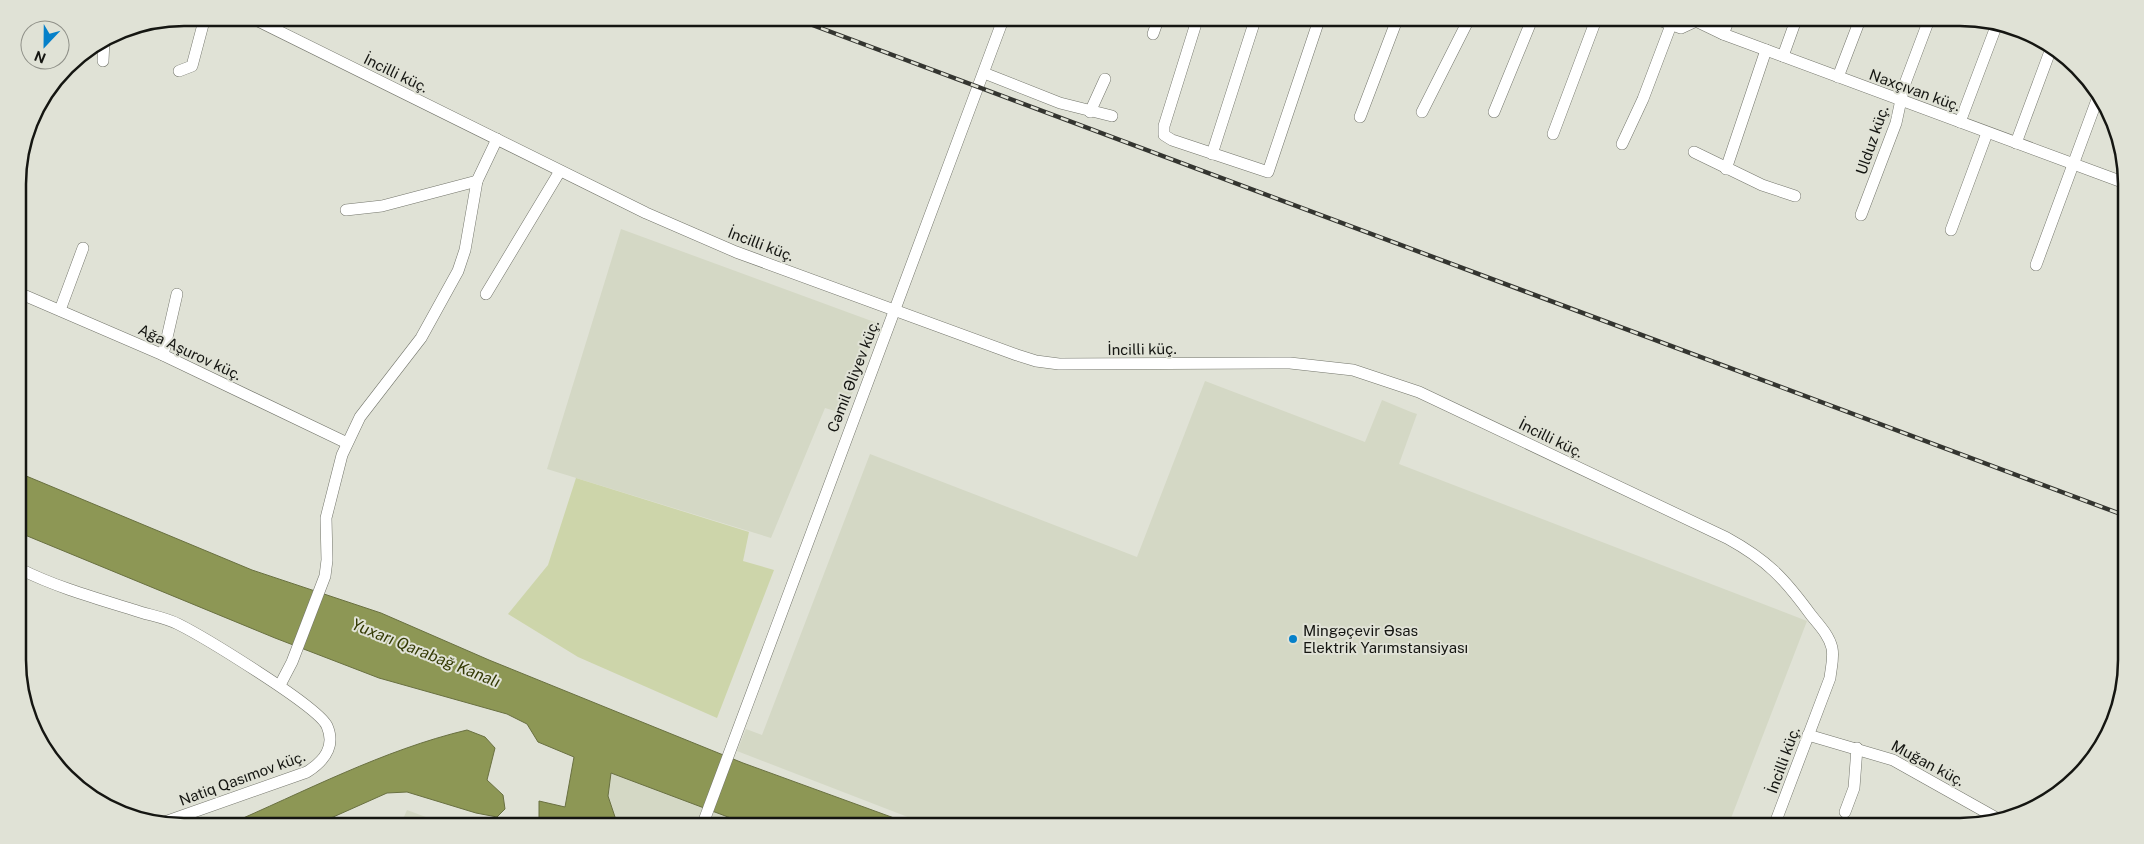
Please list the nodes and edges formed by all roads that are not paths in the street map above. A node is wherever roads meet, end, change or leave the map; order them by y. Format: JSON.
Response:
{"nodes":[{"id":1,"x":1156,"y":26,"type":"edge"},
{"id":2,"x":1195,"y":26,"type":"edge"},
{"id":3,"x":1253,"y":26,"type":"edge"},
{"id":4,"x":1317,"y":26,"type":"edge"},
{"id":5,"x":1395,"y":26,"type":"edge"},
{"id":6,"x":1466,"y":26,"type":"edge"},
{"id":7,"x":1530,"y":26,"type":"edge"},
{"id":8,"x":1594,"y":26,"type":"edge"},
{"id":9,"x":1671,"y":26,"type":"edge"},
{"id":10,"x":1704,"y":26,"type":"edge"},
{"id":11,"x":1726,"y":26,"type":"edge"},
{"id":12,"x":1794,"y":26,"type":"edge"},
{"id":13,"x":1857,"y":26,"type":"edge"},
{"id":14,"x":1927,"y":26,"type":"edge"},
{"id":15,"x":203,"y":27,"type":"edge"},
{"id":16,"x":268,"y":27,"type":"edge"},
{"id":17,"x":1001,"y":27,"type":"edge"},
{"id":18,"x":1994,"y":31,"type":"edge"},
{"id":19,"x":1153,"y":34,"type":"dead end"},
{"id":20,"x":1723,"y":34,"type":"junction"},
{"id":21,"x":104,"y":48,"type":"edge"},
{"id":22,"x":1766,"y":50,"type":"junction"},
{"id":23,"x":2049,"y":54,"type":"edge"},
{"id":24,"x":1783,"y":56,"type":"junction"},
{"id":25,"x":103,"y":61,"type":"dead end"},
{"id":26,"x":179,"y":71,"type":"dead end"},
{"id":27,"x":984,"y":73,"type":"junction"},
{"id":28,"x":1838,"y":77,"type":"junction"},
{"id":29,"x":1105,"y":79,"type":"dead end"},
{"id":30,"x":1901,"y":100,"type":"junction"},
{"id":31,"x":2096,"y":103,"type":"edge"},
{"id":32,"x":1090,"y":112,"type":"junction"},
{"id":33,"x":1422,"y":112,"type":"dead end"},
{"id":34,"x":1494,"y":112,"type":"dead end"},
{"id":35,"x":1112,"y":116,"type":"dead end"},
{"id":36,"x":1360,"y":117,"type":"dead end"},
{"id":37,"x":1960,"y":122,"type":"junction"},
{"id":38,"x":1987,"y":132,"type":"junction"},
{"id":39,"x":1552,"y":134,"type":"dead end"},
{"id":40,"x":497,"y":139,"type":"junction"},
{"id":41,"x":2016,"y":143,"type":"junction"},
{"id":42,"x":1622,"y":144,"type":"dead end"},
{"id":43,"x":1694,"y":152,"type":"dead end"},
{"id":44,"x":1212,"y":154,"type":"junction"},
{"id":45,"x":2073,"y":164,"type":"junction"},
{"id":46,"x":1726,"y":169,"type":"junction"},
{"id":47,"x":560,"y":171,"type":"junction"},
{"id":48,"x":477,"y":180,"type":"junction"},
{"id":49,"x":2118,"y":180,"type":"edge"},
{"id":50,"x":1795,"y":196,"type":"dead end"},
{"id":51,"x":346,"y":210,"type":"dead end"},
{"id":52,"x":1861,"y":215,"type":"dead end"},
{"id":53,"x":1951,"y":230,"type":"dead end"},
{"id":54,"x":84,"y":248,"type":"dead end"},
{"id":55,"x":2036,"y":265,"type":"dead end"},
{"id":56,"x":177,"y":294,"type":"dead end"},
{"id":57,"x":486,"y":294,"type":"dead end"},
{"id":58,"x":27,"y":297,"type":"edge"},
{"id":59,"x":894,"y":309,"type":"junction"},
{"id":60,"x":60,"y":310,"type":"junction"},
{"id":61,"x":163,"y":355,"type":"junction"},
{"id":62,"x":347,"y":443,"type":"junction"},
{"id":63,"x":26,"y":572,"type":"edge"},
{"id":64,"x":280,"y":685,"type":"junction"},
{"id":65,"x":1808,"y":734,"type":"junction"},
{"id":66,"x":1857,"y":748,"type":"junction"},
{"id":67,"x":1845,"y":812,"type":"dead end"},
{"id":68,"x":1991,"y":815,"type":"edge"},
{"id":69,"x":178,"y":817,"type":"edge"},
{"id":70,"x":1777,"y":817,"type":"edge"},
{"id":71,"x":705,"y":818,"type":"dead end"}],
"edges":[{"from":1,"to":19,"type":"street"},
{"from":2,"to":44,"type":"street"},
{"from":3,"to":44,"type":"street"},
{"from":4,"to":44,"type":"street"},
{"from":5,"to":36,"type":"street"},
{"from":6,"to":33,"type":"street"},
{"from":7,"to":34,"type":"street"},
{"from":8,"to":39,"type":"street"},
{"from":9,"to":42,"type":"street"},
{"from":10,"to":20,"type":"street","name":"Naxçıvan küç."},
{"from":11,"to":20,"type":"street"},
{"from":12,"to":24,"type":"street"},
{"from":13,"to":28,"type":"street"},
{"from":14,"to":30,"type":"street","name":"Ulduz küç."},
{"from":15,"to":26,"type":"street"},
{"from":16,"to":40,"type":"street","name":"İncilli küç."},
{"from":17,"to":27,"type":"street","name":"Cəmil Əliyev küç."},
{"from":18,"to":37,"type":"street"},
{"from":20,"to":22,"type":"street","name":"Naxçıvan küç."},
{"from":21,"to":25,"type":"street"},
{"from":22,"to":24,"type":"street","name":"Naxçıvan küç."},
{"from":22,"to":46,"type":"street"},
{"from":23,"to":41,"type":"street"},
{"from":24,"to":28,"type":"street","name":"Naxçıvan küç."},
{"from":27,"to":32,"type":"street"},
{"from":27,"to":59,"type":"street","name":"Cəmil Əliyev küç."},
{"from":28,"to":30,"type":"street","name":"Naxçıvan küç."},
{"from":29,"to":32,"type":"street"},
{"from":30,"to":37,"type":"street","name":"Naxçıvan küç."},
{"from":30,"to":52,"type":"street","name":"Ulduz küç."},
{"from":31,"to":45,"type":"street"},
{"from":32,"to":35,"type":"street"},
{"from":37,"to":38,"type":"street","name":"Naxçıvan küç."},
{"from":38,"to":41,"type":"street","name":"Naxçıvan küç."},
{"from":38,"to":53,"type":"street"},
{"from":40,"to":47,"type":"street","name":"İncilli küç."},
{"from":40,"to":48,"type":"street"},
{"from":41,"to":45,"type":"street","name":"Naxçıvan küç."},
{"from":43,"to":46,"type":"street"},
{"from":45,"to":49,"type":"street","name":"Naxçıvan küç."},
{"from":45,"to":55,"type":"street"},
{"from":46,"to":50,"type":"street"},
{"from":47,"to":57,"type":"street"},
{"from":47,"to":59,"type":"street","name":"İncilli küç."},
{"from":48,"to":51,"type":"street"},
{"from":48,"to":62,"type":"street"},
{"from":54,"to":60,"type":"street"},
{"from":56,"to":61,"type":"street"},
{"from":58,"to":60,"type":"street","name":"Ağa Aşurov küç."},
{"from":59,"to":65,"type":"street","name":"İncilli küç."},
{"from":59,"to":71,"type":"street","name":"Cəmil Əliyev küç."},
{"from":60,"to":61,"type":"street","name":"Ağa Aşurov küç."},
{"from":61,"to":62,"type":"street","name":"Ağa Aşurov küç."},
{"from":62,"to":64,"type":"street"},
{"from":63,"to":64,"type":"street"},
{"from":64,"to":69,"type":"street","name":"Natiq Qasımov küç."},
{"from":65,"to":66,"type":"street","name":"Muğan küç."},
{"from":65,"to":70,"type":"street","name":"İncilli küç."},
{"from":66,"to":67,"type":"street"},
{"from":66,"to":68,"type":"street","name":"Muğan küç."}]}
